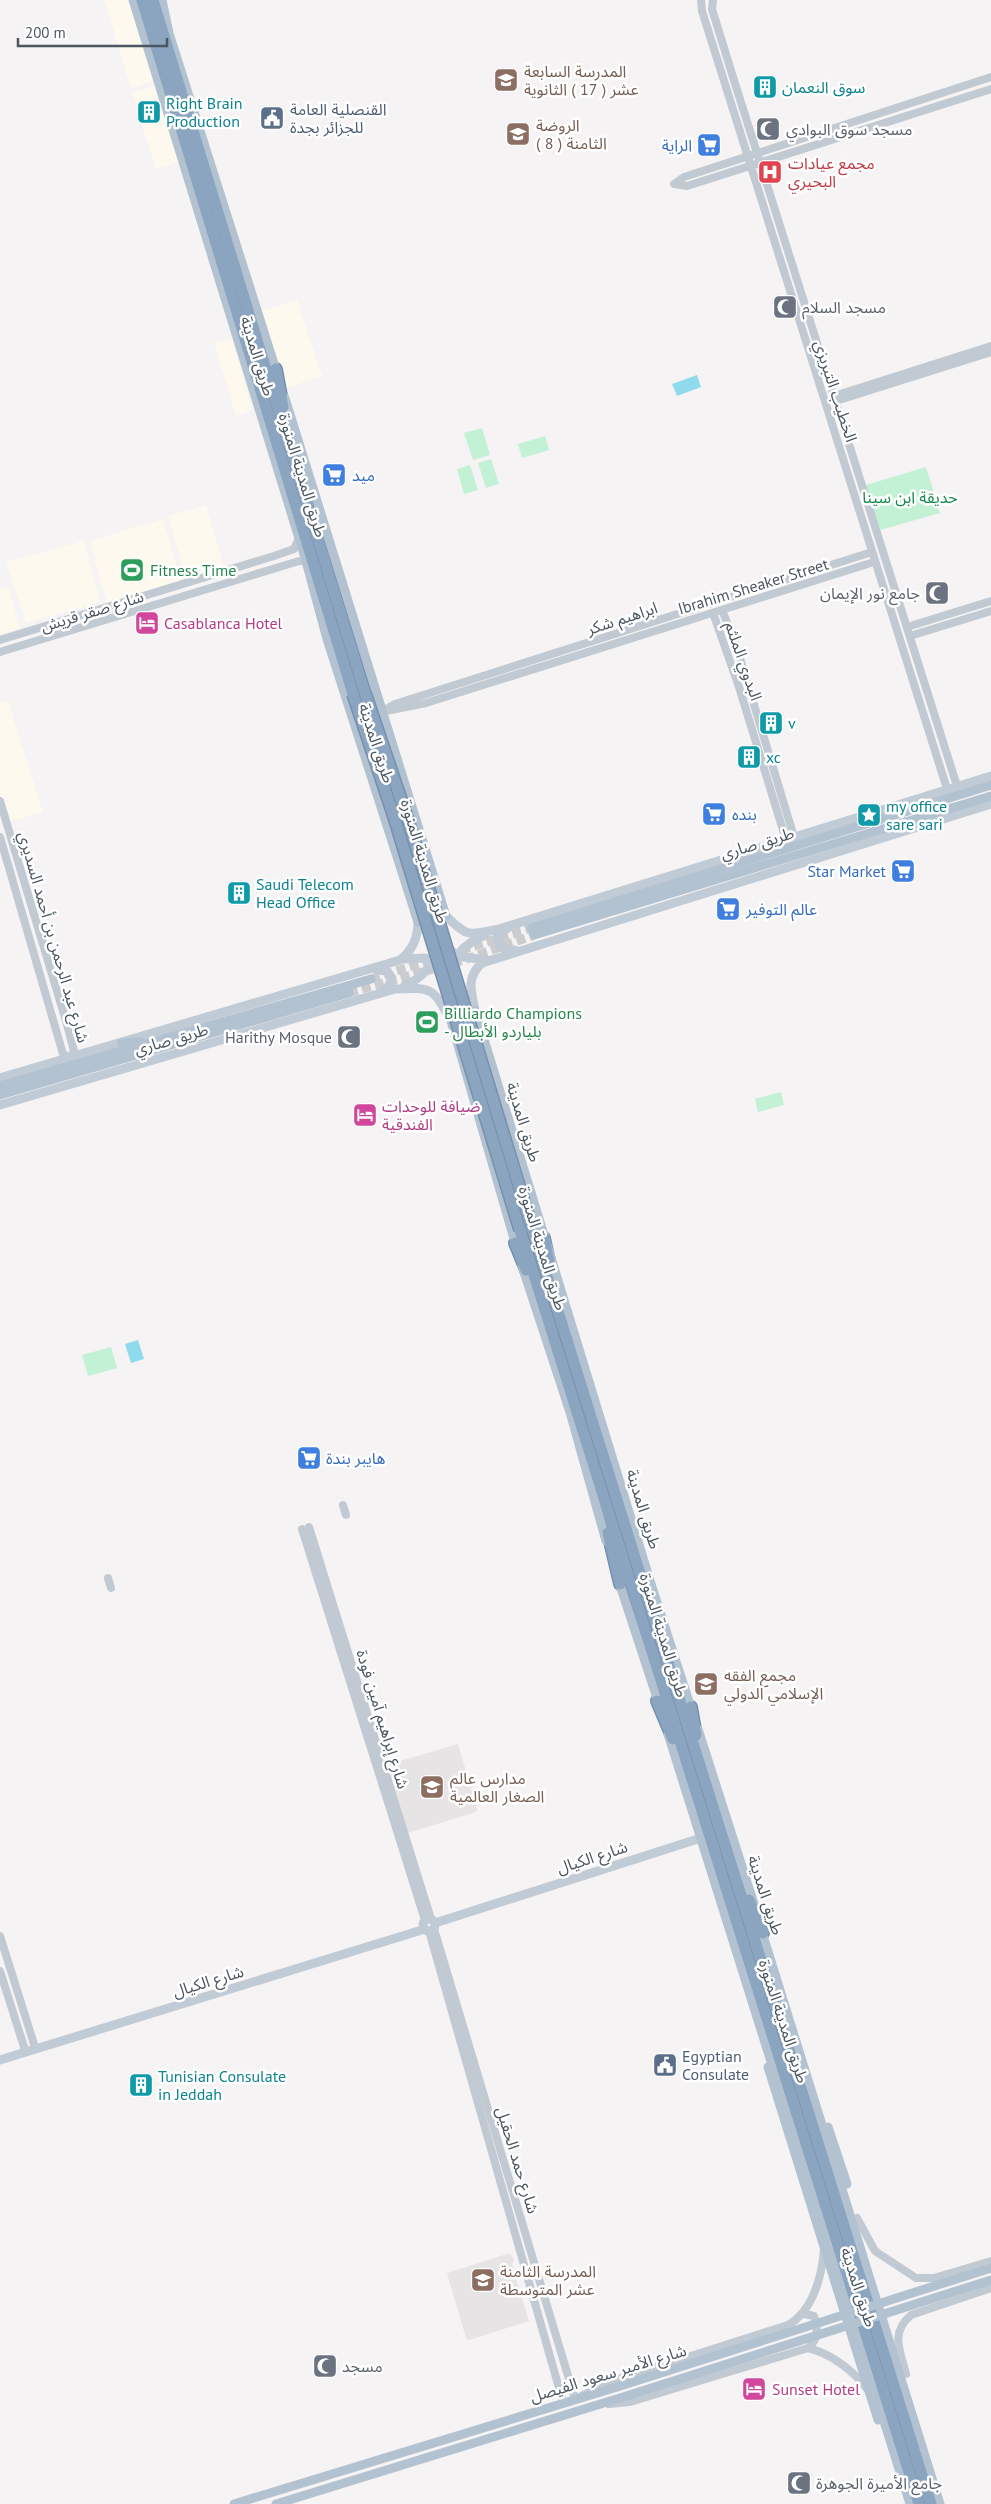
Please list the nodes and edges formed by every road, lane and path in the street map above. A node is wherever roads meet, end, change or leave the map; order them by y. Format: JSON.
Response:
{"nodes":[{"id":1,"x":133,"y":0,"type":"edge"},
{"id":2,"x":142,"y":0,"type":"edge"},
{"id":3,"x":153,"y":0,"type":"edge"},
{"id":4,"x":162,"y":0,"type":"edge"},
{"id":5,"x":700,"y":0,"type":"edge"},
{"id":6,"x":713,"y":0,"type":"edge"},
{"id":7,"x":991,"y":77,"type":"edge"},
{"id":8,"x":991,"y":89,"type":"edge"},
{"id":9,"x":950,"y":91,"type":"junction"},
{"id":10,"x":170,"y":97,"type":"junction"},
{"id":11,"x":954,"y":101,"type":"junction"},
{"id":12,"x":757,"y":153,"type":"junction"},
{"id":13,"x":748,"y":156,"type":"junction"},
{"id":14,"x":760,"y":163,"type":"junction"},
{"id":15,"x":750,"y":166,"type":"junction"},
{"id":16,"x":207,"y":179,"type":"junction"},
{"id":17,"x":197,"y":208,"type":"junction"},
{"id":18,"x":237,"y":247,"type":"junction"},
{"id":19,"x":991,"y":346,"type":"edge"},
{"id":20,"x":991,"y":352,"type":"edge"},
{"id":21,"x":276,"y":368,"type":"junction"},
{"id":22,"x":252,"y":388,"type":"junction"},
{"id":23,"x":835,"y":399,"type":"junction"},
{"id":24,"x":296,"y":468,"type":"junction"},
{"id":25,"x":291,"y":490,"type":"junction"},
{"id":26,"x":299,"y":538,"type":"junction"},
{"id":27,"x":872,"y":552,"type":"junction"},
{"id":28,"x":306,"y":561,"type":"junction"},
{"id":29,"x":256,"y":562,"type":"junction"},
{"id":30,"x":874,"y":562,"type":"junction"},
{"id":31,"x":259,"y":573,"type":"junction"},
{"id":32,"x":991,"y":601,"type":"edge"},
{"id":33,"x":337,"y":602,"type":"junction"},
{"id":34,"x":722,"y":610,"type":"junction"},
{"id":35,"x":991,"y":611,"type":"edge"},
{"id":36,"x":713,"y":613,"type":"junction"},
{"id":37,"x":85,"y":615,"type":"junction"},
{"id":38,"x":89,"y":626,"type":"junction"},
{"id":39,"x":907,"y":627,"type":"junction"},
{"id":40,"x":910,"y":636,"type":"junction"},
{"id":41,"x":0,"y":640,"type":"edge"},
{"id":42,"x":0,"y":652,"type":"edge"},
{"id":43,"x":492,"y":678,"type":"junction"},
{"id":44,"x":354,"y":694,"type":"junction"},
{"id":45,"x":381,"y":712,"type":"junction"},
{"id":46,"x":758,"y":715,"type":"junction"},
{"id":47,"x":749,"y":718,"type":"junction"},
{"id":48,"x":991,"y":776,"type":"edge"},
{"id":49,"x":991,"y":785,"type":"edge"},
{"id":50,"x":957,"y":786,"type":"junction"},
{"id":51,"x":947,"y":790,"type":"junction"},
{"id":52,"x":991,"y":796,"type":"edge"},
{"id":53,"x":0,"y":800,"type":"edge"},
{"id":54,"x":991,"y":804,"type":"edge"},
{"id":55,"x":0,"y":837,"type":"edge"},
{"id":56,"x":790,"y":839,"type":"junction"},
{"id":57,"x":438,"y":893,"type":"junction"},
{"id":58,"x":412,"y":905,"type":"junction"},
{"id":59,"x":446,"y":916,"type":"junction"},
{"id":60,"x":418,"y":922,"type":"junction"},
{"id":61,"x":531,"y":928,"type":"junction"},
{"id":62,"x":499,"y":929,"type":"junction"},
{"id":63,"x":539,"y":944,"type":"junction"},
{"id":64,"x":442,"y":946,"type":"junction"},
{"id":65,"x":507,"y":955,"type":"junction"},
{"id":66,"x":457,"y":956,"type":"junction"},
{"id":67,"x":400,"y":960,"type":"junction"},
{"id":68,"x":433,"y":960,"type":"junction"},
{"id":69,"x":448,"y":970,"type":"junction"},
{"id":70,"x":360,"y":974,"type":"junction"},
{"id":71,"x":371,"y":979,"type":"tunnel mouth"},
{"id":72,"x":395,"y":989,"type":"junction"},
{"id":73,"x":349,"y":994,"type":"tunnel mouth"},
{"id":74,"x":370,"y":997,"type":"junction"},
{"id":75,"x":475,"y":1012,"type":"junction"},
{"id":76,"x":450,"y":1019,"type":"junction"},
{"id":77,"x":66,"y":1021,"type":"junction"},
{"id":78,"x":55,"y":1025,"type":"junction"},
{"id":79,"x":157,"y":1041,"type":"junction"},
{"id":80,"x":121,"y":1043,"type":"junction"},
{"id":81,"x":71,"y":1058,"type":"junction"},
{"id":82,"x":0,"y":1078,"type":"edge"},
{"id":83,"x":0,"y":1086,"type":"edge"},
{"id":84,"x":0,"y":1095,"type":"edge"},
{"id":85,"x":0,"y":1105,"type":"edge"},
{"id":86,"x":526,"y":1228,"type":"junction"},
{"id":87,"x":544,"y":1238,"type":"junction"},
{"id":88,"x":515,"y":1243,"type":"junction"},
{"id":89,"x":569,"y":1348,"type":"junction"},
{"id":90,"x":564,"y":1367,"type":"junction"},
{"id":91,"x":589,"y":1448,"type":"junction"},
{"id":92,"x":617,"y":1502,"type":"junction"},
{"id":93,"x":343,"y":1505,"type":"dead end"},
{"id":94,"x":346,"y":1515,"type":"dead end"},
{"id":95,"x":305,"y":1528,"type":"dead end"},
{"id":96,"x":108,"y":1578,"type":"dead end"},
{"id":97,"x":650,"y":1581,"type":"junction"},
{"id":98,"x":620,"y":1584,"type":"junction"},
{"id":99,"x":111,"y":1588,"type":"dead end"},
{"id":100,"x":658,"y":1701,"type":"junction"},
{"id":101,"x":691,"y":1708,"type":"junction"},
{"id":102,"x":705,"y":1781,"type":"junction"},
{"id":103,"x":704,"y":1815,"type":"junction"},
{"id":104,"x":701,"y":1838,"type":"junction"},
{"id":105,"x":723,"y":1839,"type":"junction"},
{"id":106,"x":735,"y":1921,"type":"junction"},
{"id":107,"x":429,"y":1925,"type":"junction"},
{"id":108,"x":763,"y":1933,"type":"junction"},
{"id":109,"x":0,"y":1936,"type":"edge"},
{"id":110,"x":0,"y":1971,"type":"edge"},
{"id":111,"x":759,"y":2023,"type":"junction"},
{"id":112,"x":463,"y":2038,"type":"junction"},
{"id":113,"x":764,"y":2038,"type":"junction"},
{"id":114,"x":34,"y":2044,"type":"junction"},
{"id":115,"x":24,"y":2047,"type":"junction"},
{"id":116,"x":0,"y":2054,"type":"edge"},
{"id":117,"x":0,"y":2060,"type":"edge"},
{"id":118,"x":802,"y":2062,"type":"junction"},
{"id":119,"x":857,"y":2218,"type":"junction"},
{"id":120,"x":824,"y":2249,"type":"junction"},
{"id":121,"x":991,"y":2261,"type":"edge"},
{"id":122,"x":991,"y":2268,"type":"edge"},
{"id":123,"x":926,"y":2278,"type":"junction"},
{"id":124,"x":991,"y":2280,"type":"edge"},
{"id":125,"x":991,"y":2288,"type":"edge"},
{"id":126,"x":879,"y":2303,"type":"junction"},
{"id":127,"x":931,"y":2308,"type":"junction"},
{"id":128,"x":851,"y":2312,"type":"junction"},
{"id":129,"x":804,"y":2314,"type":"junction"},
{"id":130,"x":882,"y":2314,"type":"junction"},
{"id":131,"x":855,"y":2324,"type":"junction"},
{"id":132,"x":808,"y":2348,"type":"junction"},
{"id":133,"x":906,"y":2374,"type":"junction"},
{"id":134,"x":870,"y":2393,"type":"junction"},
{"id":135,"x":575,"y":2399,"type":"junction"},
{"id":136,"x":563,"y":2402,"type":"junction"},
{"id":137,"x":594,"y":2405,"type":"junction"},
{"id":138,"x":234,"y":2504,"type":"edge"},
{"id":139,"x":276,"y":2504,"type":"edge"},
{"id":140,"x":906,"y":2504,"type":"edge"},
{"id":141,"x":910,"y":2504,"type":"edge"},
{"id":142,"x":919,"y":2504,"type":"edge"},
{"id":143,"x":931,"y":2504,"type":"edge"},
{"id":144,"x":940,"y":2504,"type":"edge"},
{"id":145,"x":946,"y":2504,"type":"edge"}],
"edges":[{"from":1,"to":17,"type":"main road","name":"طريق المدينة"},
{"from":2,"to":10,"type":"highway","name":"طريق المدينة المنورة"},
{"from":3,"to":16,"type":"highway","name":"طريق المدينة المنورة"},
{"from":4,"to":18,"type":"main road","name":"طريق المدينة"},
{"from":5,"to":13,"type":"street","name":"الخطيب التبريزي"},
{"from":6,"to":12,"type":"street","name":"الخطيب التبريزي"},
{"from":7,"to":9,"type":"street"},
{"from":8,"to":11,"type":"street"},
{"from":9,"to":11,"type":"street"},
{"from":9,"to":12,"type":"street"},
{"from":10,"to":17,"type":"main road"},
{"from":10,"to":25,"type":"highway","name":"طريق المدينة المنورة"},
{"from":11,"to":14,"type":"street"},
{"from":12,"to":13,"type":"street"},
{"from":12,"to":14,"type":"street","name":"الخطيب التبريزي"},
{"from":13,"to":15,"type":"street","name":"الخطيب التبريزي"},
{"from":13,"to":15,"type":"street"},
{"from":14,"to":15,"type":"street"},
{"from":14,"to":23,"type":"street","name":"الخطيب التبريزي"},
{"from":15,"to":27,"type":"street","name":"الخطيب التبريزي"},
{"from":16,"to":18,"type":"main road"},
{"from":16,"to":24,"type":"highway","name":"طريق المدينة المنورة"},
{"from":17,"to":22,"type":"main road","name":"طريق المدينة"},
{"from":18,"to":21,"type":"main road","name":"طريق المدينة"},
{"from":19,"to":23,"type":"street"},
{"from":20,"to":23,"type":"street"},
{"from":21,"to":24,"type":"highway"},
{"from":21,"to":45,"type":"main road","name":"طريق المدينة"},
{"from":22,"to":25,"type":"highway"},
{"from":22,"to":26,"type":"main road","name":"طريق المدينة"},
{"from":23,"to":39,"type":"street","name":"الخطيب التبريزي"},
{"from":24,"to":33,"type":"highway","name":"طريق المدينة المنورة"},
{"from":25,"to":44,"type":"highway","name":"طريق المدينة المنورة"},
{"from":26,"to":28,"type":"main road","name":"طريق المدينة"},
{"from":26,"to":29,"type":"street","name":"شارع صقر قريش"},
{"from":27,"to":30,"type":"street","name":"الخطيب التبريزي"},
{"from":27,"to":43,"type":"street","name":"ابراهيم شكر"},
{"from":28,"to":31,"type":"street","name":"شارع صقر قريش"},
{"from":28,"to":44,"type":"main road","name":"طريق المدينة"},
{"from":29,"to":31,"type":"street"},
{"from":29,"to":37,"type":"street","name":"شارع صقر قريش"},
{"from":30,"to":34,"type":"street","name":"Ibrahim Sheaker Street"},
{"from":30,"to":51,"type":"street","name":"الخطيب التبريزي"},
{"from":31,"to":38,"type":"street","name":"شارع صقر قريش"},
{"from":32,"to":39,"type":"street"},
{"from":33,"to":44,"type":"highway","name":"طريق المدينة المنورة"},
{"from":33,"to":45,"type":"main road","name":"طريق المدينة"},
{"from":34,"to":36,"type":"street","name":"Ibrahim Sheaker Street"},
{"from":34,"to":46,"type":"street","name":"البدوي الملثم"},
{"from":35,"to":40,"type":"street"},
{"from":36,"to":43,"type":"street","name":"Ibrahim Sheaker Street"},
{"from":36,"to":47,"type":"street","name":"البدوي الملثم"},
{"from":37,"to":38,"type":"street"},
{"from":37,"to":41,"type":"street","name":"شارع صقر قريش"},
{"from":38,"to":42,"type":"street","name":"شارع صقر قريش"},
{"from":39,"to":40,"type":"street","name":"الخطيب التبريزي"},
{"from":40,"to":50,"type":"street","name":"الخطيب التبريزي"},
{"from":43,"to":45,"type":"street","name":"ابراهيم شكر"},
{"from":44,"to":58,"type":"main road","name":"طريق المدينة"},
{"from":44,"to":86,"type":"highway","name":"طريق المدينة المنورة","bridge":true},
{"from":45,"to":57,"type":"main road","name":"طريق المدينة"},
{"from":46,"to":47,"type":"street","name":"البدوي الملثم"},
{"from":46,"to":56,"type":"street","name":"البدوي الملثم"},
{"from":47,"to":56,"type":"street","name":"البدوي الملثم"},
{"from":48,"to":50,"type":"main road"},
{"from":49,"to":61,"type":"main road","name":"طريق صاري"},
{"from":50,"to":51,"type":"main road"},
{"from":51,"to":56,"type":"main road"},
{"from":52,"to":61,"type":"main road","name":"طريق صاري"},
{"from":53,"to":77,"type":"street","name":"شارع عبد الرحمن بن أحمد السديري"},
{"from":54,"to":63,"type":"main road"},
{"from":55,"to":78,"type":"street","name":"شارع عبد الرحمن بن أحمد السديري"},
{"from":56,"to":61,"type":"main road"},
{"from":57,"to":58,"type":"main road"},
{"from":57,"to":59,"type":"main road","name":"طريق المدينة"},
{"from":58,"to":60,"type":"main road","name":"طريق المدينة"},
{"from":59,"to":62,"type":"main road"},
{"from":59,"to":64,"type":"main road","name":"طريق المدينة"},
{"from":60,"to":64,"type":"main road"},
{"from":60,"to":67,"type":"main road"},
{"from":61,"to":62,"type":"main road"},
{"from":61,"to":63,"type":"main road"},
{"from":62,"to":66,"type":"main road","name":"طريق المدينة"},
{"from":63,"to":65,"type":"main road"},
{"from":64,"to":66,"type":"main road"},
{"from":64,"to":68,"type":"main road","name":"طريق المدينة"},
{"from":65,"to":66,"type":"main road"},
{"from":65,"to":75,"type":"main road"},
{"from":66,"to":69,"type":"main road","name":"طريق المدينة"},
{"from":67,"to":68,"type":"main road","name":"طريق المدينة"},
{"from":67,"to":70,"type":"main road","name":"طريق المدينة"},
{"from":68,"to":69,"type":"main road","name":"طريق المدينة"},
{"from":68,"to":72,"type":"main road","name":"طريق المدينة"},
{"from":69,"to":75,"type":"main road","name":"طريق المدينة"},
{"from":69,"to":76,"type":"main road","name":"طريق المدينة"},
{"from":70,"to":74,"type":"main road"},
{"from":70,"to":80,"type":"main road"},
{"from":71,"to":79,"type":"main road","name":"طريق صاري"},
{"from":72,"to":74,"type":"main road","name":"طريق صاري"},
{"from":72,"to":76,"type":"main road","name":"طريق صاري"},
{"from":73,"to":84,"type":"main road","name":"طريق صاري"},
{"from":74,"to":85,"type":"main road","name":"طريق صاري"},
{"from":75,"to":76,"type":"main road"},
{"from":75,"to":87,"type":"main road","name":"طريق المدينة"},
{"from":76,"to":88,"type":"main road","name":"طريق المدينة"},
{"from":77,"to":78,"type":"street"},
{"from":77,"to":81,"type":"street","name":"شارع عبد الرحمن بن أحمد السديري"},
{"from":78,"to":81,"type":"street","name":"شارع عبد الرحمن بن أحمد السديري"},
{"from":79,"to":80,"type":"main road"},
{"from":79,"to":83,"type":"main road","name":"طريق صاري"},
{"from":80,"to":81,"type":"main road"},
{"from":81,"to":82,"type":"main road"},
{"from":86,"to":89,"type":"highway","name":"طريق المدينة المنورة"},
{"from":86,"to":90,"type":"highway","name":"طريق المدينة المنورة"},
{"from":87,"to":89,"type":"highway"},
{"from":87,"to":97,"type":"main road","name":"طريق المدينة"},
{"from":88,"to":90,"type":"highway"},
{"from":88,"to":98,"type":"main road","name":"طريق المدينة"},
{"from":89,"to":92,"type":"highway","name":"طريق المدينة المنورة"},
{"from":90,"to":91,"type":"highway","name":"طريق المدينة المنورة"},
{"from":91,"to":98,"type":"highway"},
{"from":91,"to":103,"type":"highway","name":"طريق المدينة المنورة"},
{"from":92,"to":97,"type":"highway"},
{"from":92,"to":102,"type":"highway","name":"طريق المدينة المنورة"},
{"from":93,"to":94,"type":"street"},
{"from":95,"to":107,"type":"street","name":"شارع إبراهيم آمين فودة"},
{"from":96,"to":99,"type":"street"},
{"from":97,"to":101,"type":"main road","name":"طريق المدينة"},
{"from":98,"to":100,"type":"main road","name":"طريق المدينة"},
{"from":100,"to":103,"type":"highway"},
{"from":100,"to":104,"type":"main road","name":"طريق المدينة"},
{"from":101,"to":102,"type":"highway"},
{"from":101,"to":108,"type":"main road","name":"طريق المدينة"},
{"from":102,"to":105,"type":"highway","name":"طريق المدينة المنورة"},
{"from":103,"to":106,"type":"highway","name":"طريق المدينة المنورة"},
{"from":104,"to":107,"type":"main road","name":"شارع الكيال"},
{"from":104,"to":111,"type":"main road","name":"طريق المدينة"},
{"from":105,"to":108,"type":"highway"},
{"from":105,"to":143,"type":"highway","name":"طريق المدينة المنورة"},
{"from":106,"to":113,"type":"highway"},
{"from":106,"to":142,"type":"highway","name":"طريق المدينة المنورة"},
{"from":107,"to":112,"type":"street","name":"شارع حمد الحقيل"},
{"from":107,"to":114,"type":"main road","name":"شارع الكيال"},
{"from":107,"to":117,"type":"main road","name":"شارع الكيال"},
{"from":108,"to":118,"type":"main road","name":"طريق المدينة"},
{"from":109,"to":114,"type":"street"},
{"from":110,"to":115,"type":"street"},
{"from":111,"to":113,"type":"main road","name":"طريق المدينة"},
{"from":111,"to":120,"type":"main road","name":"طريق المدينة"},
{"from":112,"to":135,"type":"street","name":"شارع حمد الحقيل"},
{"from":112,"to":136,"type":"street","name":"شارع حمد الحقيل"},
{"from":113,"to":128,"type":"main road","name":"طريق المدينة"},
{"from":114,"to":115,"type":"main road","name":"شارع الكيال"},
{"from":115,"to":116,"type":"main road","name":"شارع الكيال"},
{"from":118,"to":119,"type":"main road","name":"طريق المدينة"},
{"from":118,"to":126,"type":"main road","name":"طريق المدينة"},
{"from":119,"to":123,"type":"street"},
{"from":119,"to":133,"type":"main road","name":"طريق المدينة"},
{"from":120,"to":129,"type":"street"},
{"from":120,"to":134,"type":"main road","name":"طريق المدينة"},
{"from":121,"to":123,"type":"street"},
{"from":122,"to":126,"type":"main road","name":"شارع الأمير سعود الفيصل","bridge":true},
{"from":123,"to":127,"type":"street"},
{"from":124,"to":130,"type":"main road","name":"شارع الأمير سعود الفيصل","bridge":true},
{"from":125,"to":127,"type":"street"},
{"from":126,"to":128,"type":"main road","name":"شارع الأمير سعود الفيصل","bridge":true},
{"from":126,"to":130,"type":"main road","name":"طريق المدينة","bridge":true},
{"from":127,"to":133,"type":"street"},
{"from":128,"to":131,"type":"main road","name":"طريق المدينة","bridge":true},
{"from":128,"to":135,"type":"main road","name":"شارع الأمير سعود الفيصل","bridge":true},
{"from":129,"to":132,"type":"street"},
{"from":129,"to":135,"type":"street"},
{"from":130,"to":131,"type":"main road","name":"شارع الأمير سعود الفيصل","bridge":true},
{"from":130,"to":144,"type":"main road","name":"طريق المدينة"},
{"from":131,"to":137,"type":"main road","name":"شارع الأمير سعود الفيصل","bridge":true},
{"from":131,"to":141,"type":"main road","name":"طريق المدينة"},
{"from":132,"to":134,"type":"street"},
{"from":132,"to":137,"type":"street"},
{"from":133,"to":145,"type":"main road","name":"طريق المدينة"},
{"from":134,"to":140,"type":"main road","name":"طريق المدينة"},
{"from":135,"to":136,"type":"main road","name":"شارع الأمير سعود الفيصل"},
{"from":136,"to":138,"type":"main road","name":"شارع الأمير سعود الفيصل"},
{"from":137,"to":139,"type":"main road","name":"شارع الأمير سعود الفيصل"}]}
